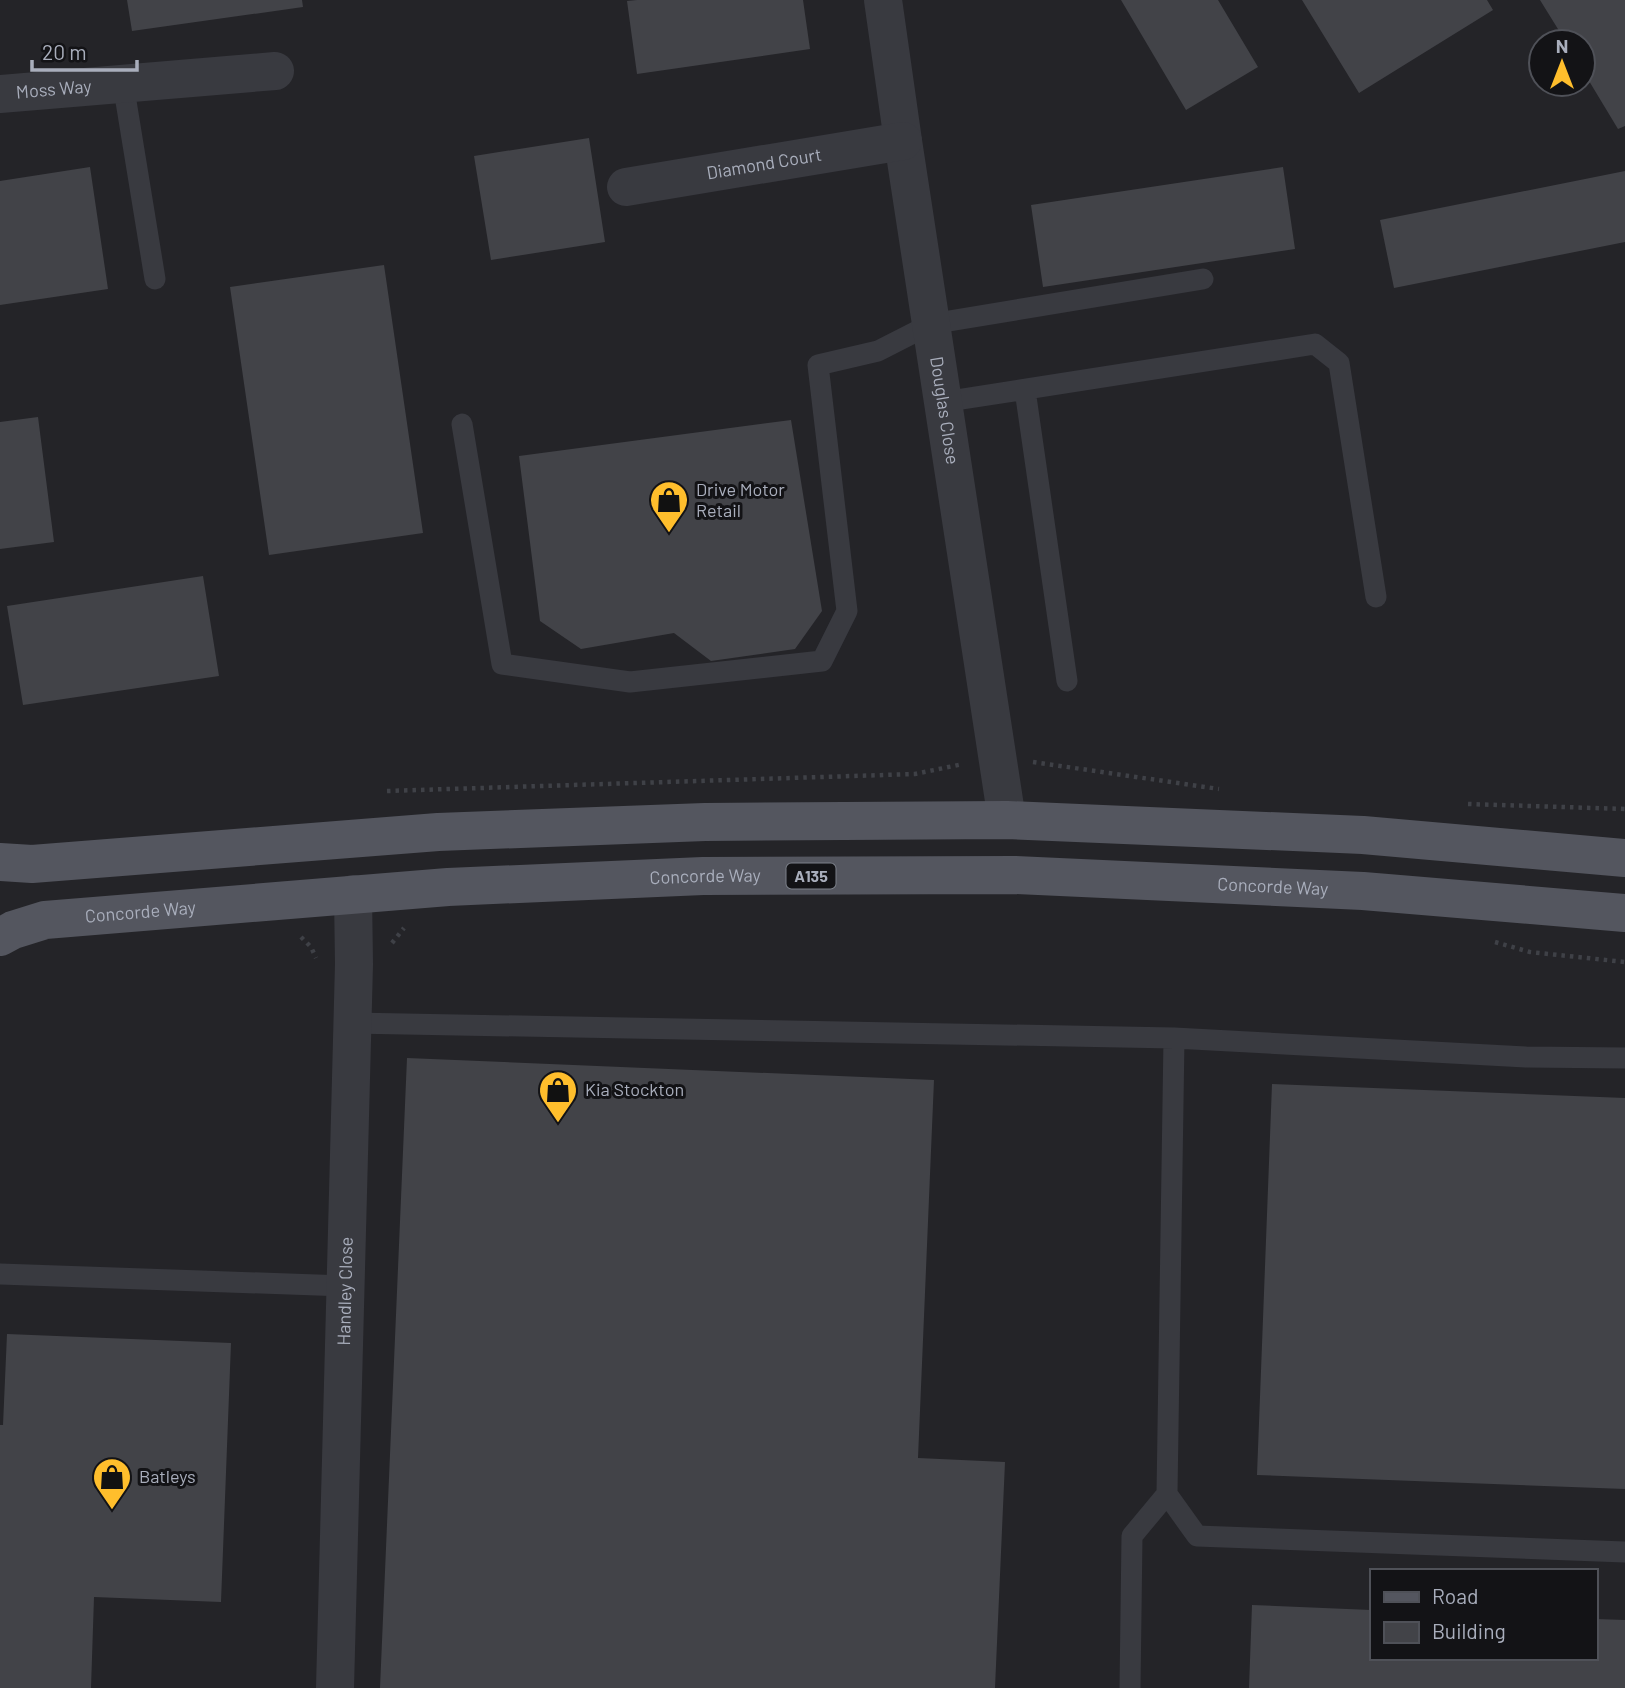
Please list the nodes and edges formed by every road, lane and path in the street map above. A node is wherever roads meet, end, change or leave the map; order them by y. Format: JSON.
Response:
{"nodes":[{"id":1,"x":883,"y":0,"type":"edge"},
{"id":2,"x":275,"y":71,"type":"dead end"},
{"id":3,"x":123,"y":83,"type":"junction"},
{"id":4,"x":0,"y":94,"type":"edge"},
{"id":5,"x":903,"y":141,"type":"junction"},
{"id":6,"x":626,"y":187,"type":"dead end"},
{"id":7,"x":155,"y":279,"type":"dead end"},
{"id":8,"x":1203,"y":279,"type":"dead end"},
{"id":9,"x":931,"y":324,"type":"junction"},
{"id":10,"x":1025,"y":390,"type":"junction"},
{"id":11,"x":943,"y":402,"type":"junction"},
{"id":12,"x":462,"y":424,"type":"dead end"},
{"id":13,"x":1376,"y":597,"type":"dead end"},
{"id":14,"x":1067,"y":681,"type":"dead end"},
{"id":15,"x":1007,"y":820,"type":"junction"},
{"id":16,"x":1625,"y":858,"type":"edge"},
{"id":17,"x":0,"y":862,"type":"edge"},
{"id":18,"x":353,"y":894,"type":"junction"},
{"id":19,"x":1625,"y":913,"type":"edge"},
{"id":20,"x":415,"y":922,"type":"dead end"},
{"id":21,"x":298,"y":934,"type":"dead end"},
{"id":22,"x":0,"y":937,"type":"edge"},
{"id":23,"x":1494,"y":941,"type":"dead end"},
{"id":24,"x":1625,"y":962,"type":"edge"},
{"id":25,"x":354,"y":964,"type":"junction"},
{"id":26,"x":352,"y":1023,"type":"junction"},
{"id":27,"x":1174,"y":1038,"type":"junction"},
{"id":28,"x":1625,"y":1058,"type":"edge"},
{"id":29,"x":0,"y":1274,"type":"edge"},
{"id":30,"x":345,"y":1286,"type":"junction"},
{"id":31,"x":1167,"y":1494,"type":"junction"},
{"id":32,"x":1625,"y":1552,"type":"edge"},
{"id":33,"x":335,"y":1688,"type":"edge"},
{"id":34,"x":1130,"y":1688,"type":"edge"}],
"edges":[{"from":1,"to":5,"type":"street","name":"Douglas Close"},
{"from":2,"to":3,"type":"street","name":"Moss Way"},
{"from":3,"to":4,"type":"street","name":"Moss Way"},
{"from":3,"to":7,"type":"lane"},
{"from":5,"to":6,"type":"street","name":"Diamond Court"},
{"from":5,"to":9,"type":"street","name":"Douglas Close"},
{"from":8,"to":9,"type":"lane"},
{"from":9,"to":11,"type":"street","name":"Douglas Close"},
{"from":9,"to":12,"type":"lane"},
{"from":10,"to":11,"type":"lane"},
{"from":10,"to":13,"type":"lane"},
{"from":10,"to":14,"type":"lane"},
{"from":11,"to":15,"type":"street","name":"Douglas Close"},
{"from":15,"to":16,"type":"main road"},
{"from":15,"to":17,"type":"main road"},
{"from":18,"to":19,"type":"main road","name":"Concorde Way","number":"A135"},
{"from":18,"to":22,"type":"main road","name":"Concorde Way","number":"A135"},
{"from":18,"to":25,"type":"street","name":"Handley Close"},
{"from":20,"to":25,"type":"path"},
{"from":21,"to":25,"type":"path"},
{"from":23,"to":24,"type":"path"},
{"from":25,"to":26,"type":"street","name":"Handley Close"},
{"from":26,"to":27,"type":"lane"},
{"from":26,"to":30,"type":"street","name":"Handley Close"},
{"from":27,"to":28,"type":"lane"},
{"from":27,"to":31,"type":"lane"},
{"from":29,"to":30,"type":"lane"},
{"from":30,"to":33,"type":"street","name":"Handley Close"},
{"from":31,"to":32,"type":"lane"},
{"from":31,"to":34,"type":"lane"}]}
